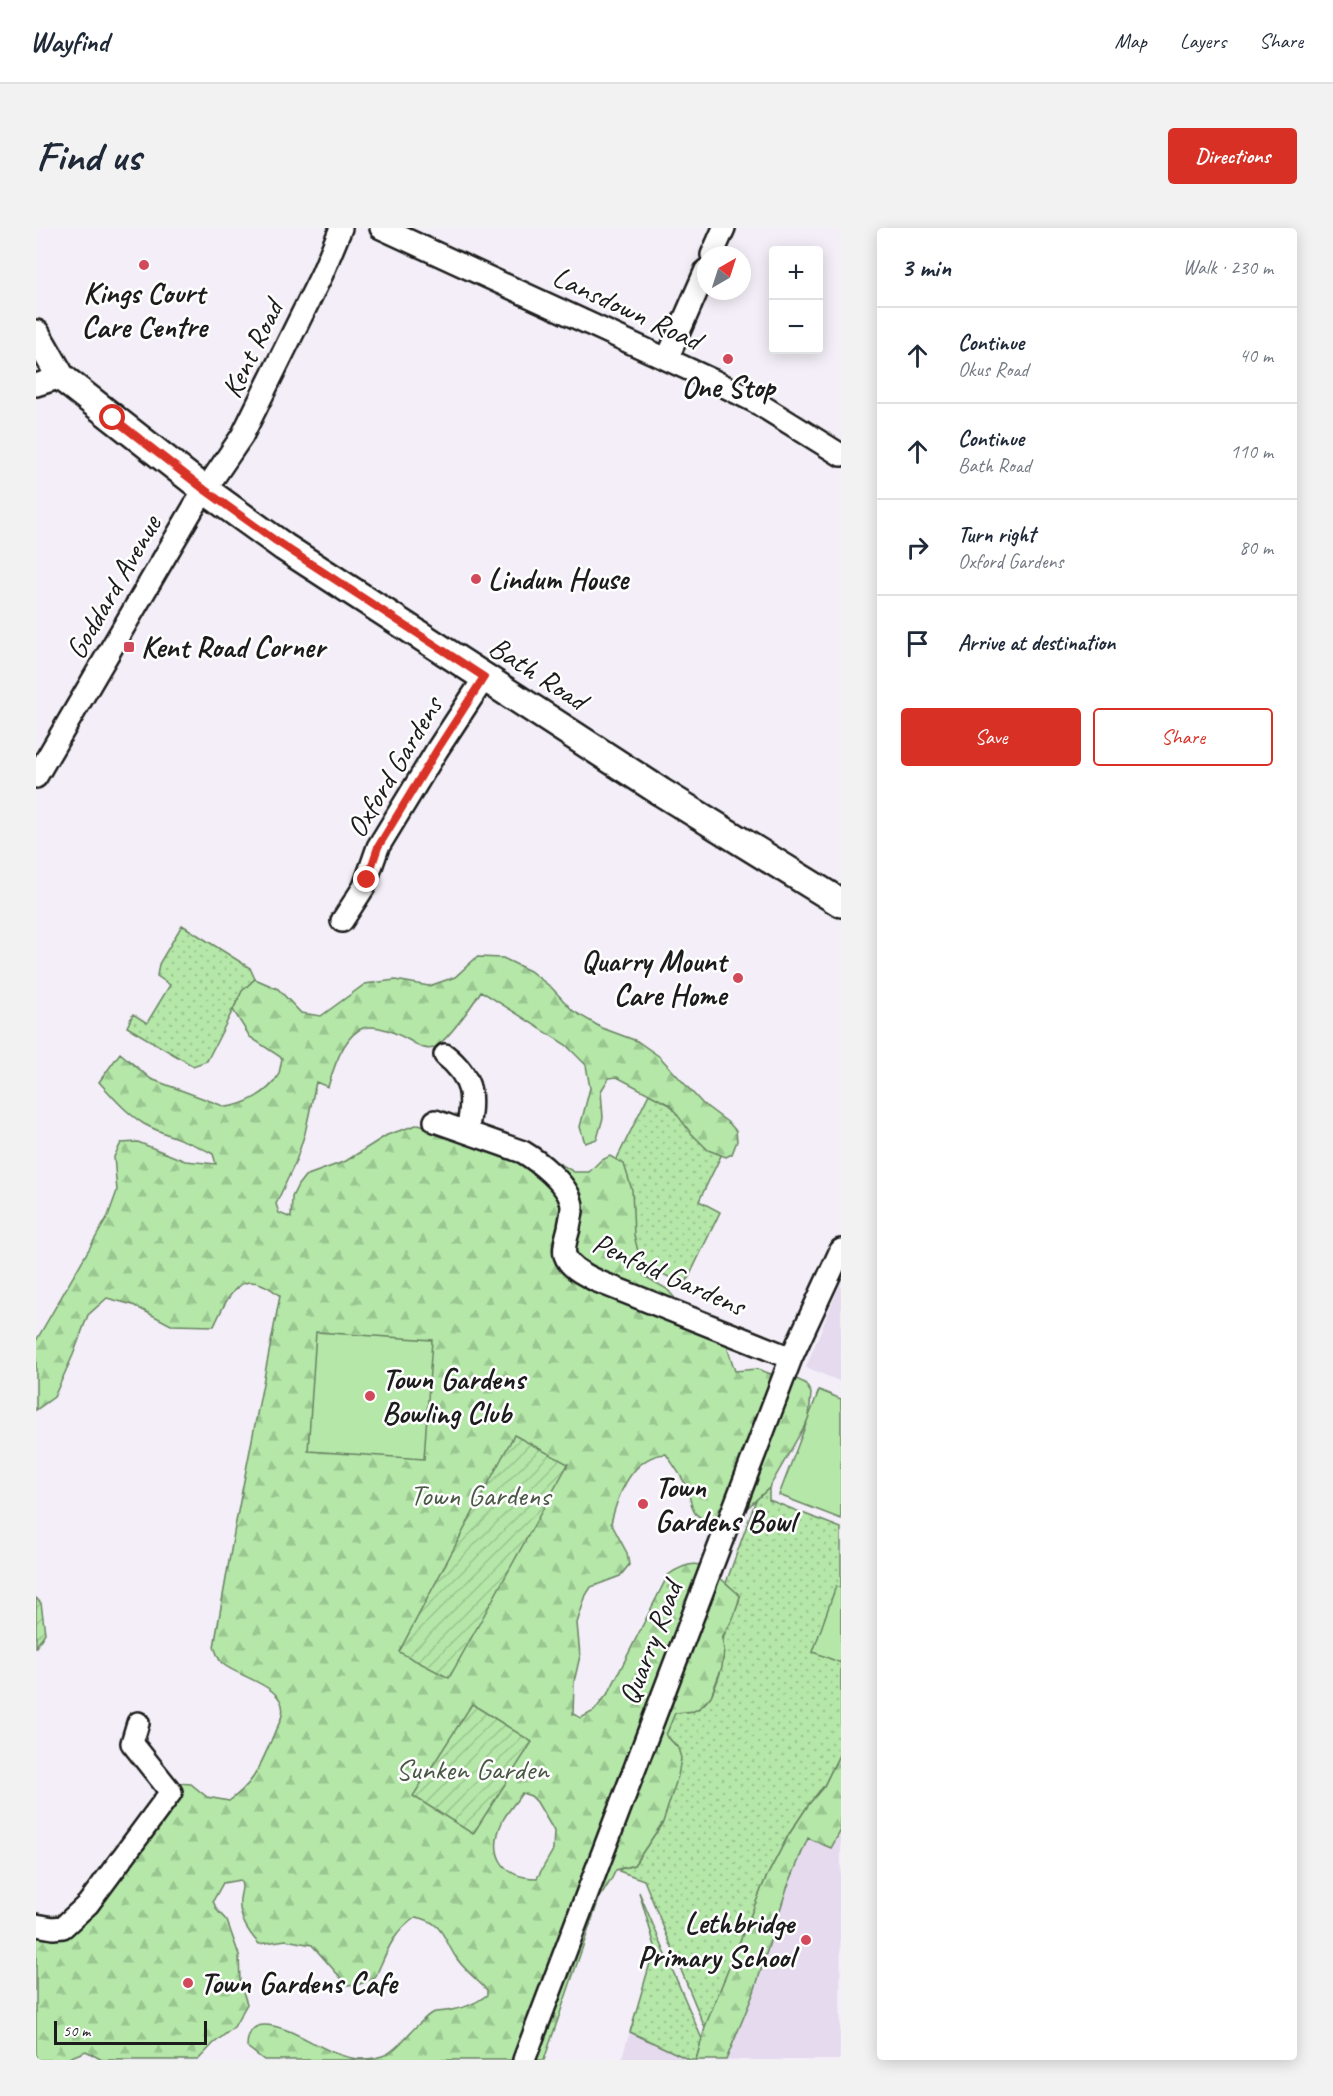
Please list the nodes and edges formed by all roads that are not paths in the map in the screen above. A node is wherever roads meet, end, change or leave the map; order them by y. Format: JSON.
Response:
{"nodes":[{"id":1,"x":341,"y":228,"type":"edge"},
{"id":2,"x":381,"y":228,"type":"edge"},
{"id":3,"x":724,"y":228,"type":"edge"},
{"id":4,"x":716,"y":246,"type":"edge"},
{"id":5,"x":697,"y":291,"type":"edge"},
{"id":6,"x":36,"y":334,"type":"edge"},
{"id":7,"x":667,"y":359,"type":"junction"},
{"id":8,"x":48,"y":381,"type":"edge"},
{"id":9,"x":841,"y":455,"type":"edge"},
{"id":10,"x":205,"y":490,"type":"junction"},
{"id":11,"x":484,"y":677,"type":"junction"},
{"id":12,"x":36,"y":777,"type":"edge"},
{"id":13,"x":841,"y":903,"type":"edge"},
{"id":14,"x":342,"y":921,"type":"dead end"},
{"id":15,"x":445,"y":1055,"type":"dead end"},
{"id":16,"x":435,"y":1121,"type":"dead end"},
{"id":17,"x":467,"y":1132,"type":"junction"},
{"id":18,"x":841,"y":1250,"type":"edge"},
{"id":19,"x":791,"y":1358,"type":"junction"},
{"id":20,"x":138,"y":1723,"type":"dead end"},
{"id":21,"x":36,"y":1924,"type":"edge"},
{"id":22,"x":524,"y":2060,"type":"edge"}],
"edges":[{"from":1,"to":10,"type":"street","name":"Kent Road"},
{"from":2,"to":7,"type":"street","name":"Lansdown Road"},
{"from":3,"to":4,"type":"street"},
{"from":5,"to":7,"type":"street"},
{"from":6,"to":8,"type":"main road"},
{"from":7,"to":9,"type":"street","name":"Lansdown Road"},
{"from":8,"to":10,"type":"main road","name":"Bath Road"},
{"from":10,"to":11,"type":"main road","name":"Bath Road"},
{"from":10,"to":12,"type":"street","name":"Goddard Avenue"},
{"from":11,"to":13,"type":"main road","name":"Bath Road"},
{"from":11,"to":14,"type":"street","name":"Oxford Gardens"},
{"from":15,"to":17,"type":"street"},
{"from":16,"to":17,"type":"street","name":"Penfold Gardens"},
{"from":17,"to":19,"type":"street","name":"Penfold Gardens"},
{"from":18,"to":19,"type":"street","name":"Quarry Road"},
{"from":19,"to":22,"type":"street","name":"Quarry Road"},
{"from":20,"to":21,"type":"street"}]}
